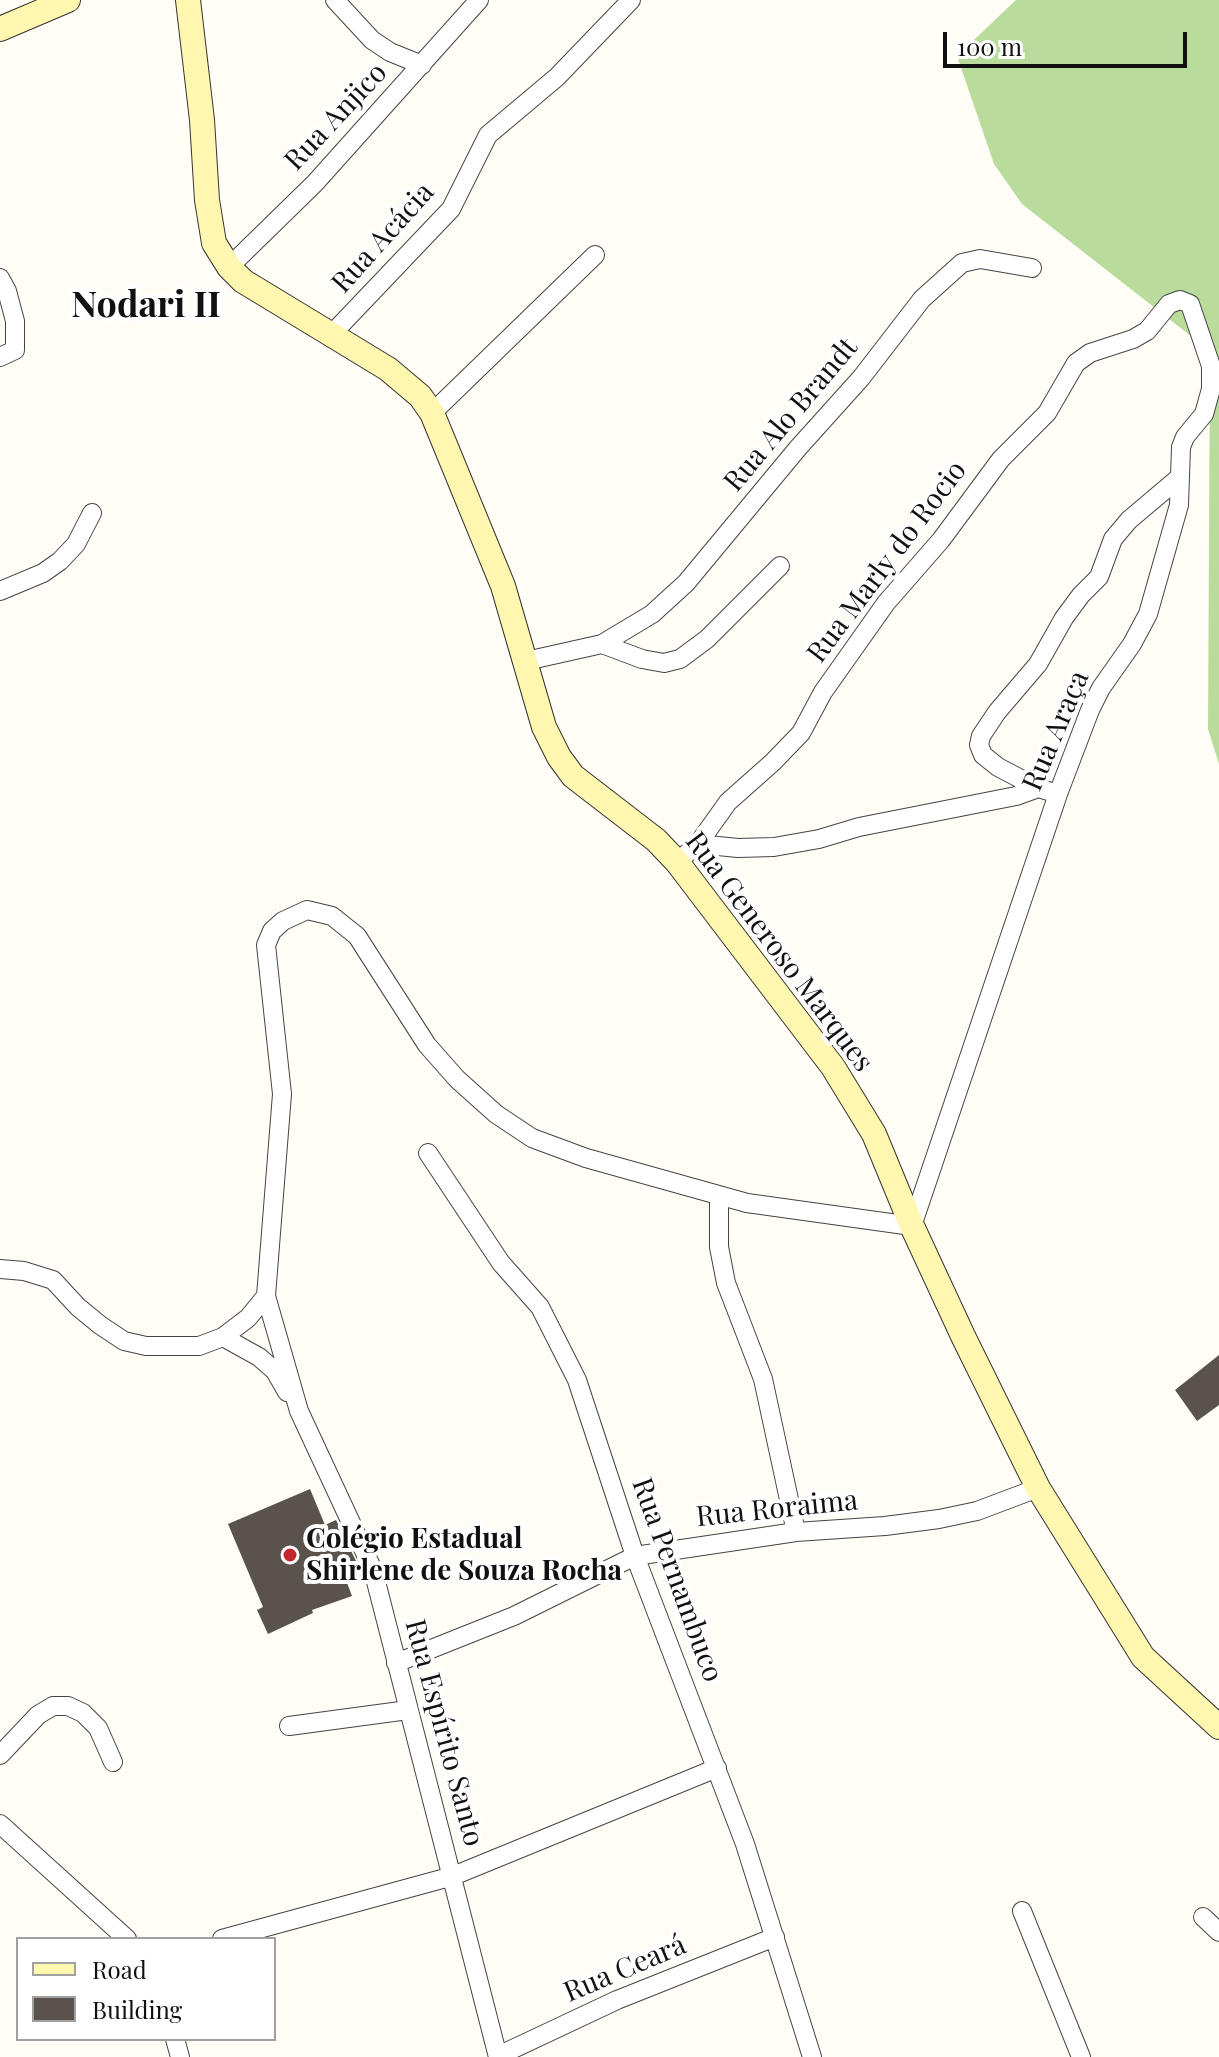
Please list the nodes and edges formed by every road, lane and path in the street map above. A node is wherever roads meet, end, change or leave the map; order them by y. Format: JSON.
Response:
{"nodes":[{"id":1,"x":68,"y":0,"type":"edge"},
{"id":2,"x":188,"y":0,"type":"edge"},
{"id":3,"x":335,"y":0,"type":"edge"},
{"id":4,"x":631,"y":0,"type":"edge"},
{"id":5,"x":476,"y":1,"type":"edge"},
{"id":6,"x":0,"y":29,"type":"edge"},
{"id":7,"x":422,"y":65,"type":"junction"},
{"id":8,"x":595,"y":255,"type":"dead end"},
{"id":9,"x":229,"y":267,"type":"junction"},
{"id":10,"x":1032,"y":268,"type":"dead end"},
{"id":11,"x":0,"y":278,"type":"edge"},
{"id":12,"x":1158,"y":320,"type":"joint"},
{"id":13,"x":331,"y":335,"type":"junction"},
{"id":14,"x":8,"y":354,"type":"edge"},
{"id":15,"x":432,"y":413,"type":"junction"},
{"id":16,"x":1180,"y":477,"type":"junction"},
{"id":17,"x":92,"y":513,"type":"dead end"},
{"id":18,"x":780,"y":566,"type":"dead end"},
{"id":19,"x":0,"y":591,"type":"edge"},
{"id":20,"x":602,"y":644,"type":"junction"},
{"id":21,"x":526,"y":661,"type":"junction"},
{"id":22,"x":1038,"y":788,"type":"junction"},
{"id":23,"x":1058,"y":794,"type":"junction"},
{"id":24,"x":698,"y":844,"type":"junction"},
{"id":25,"x":677,"y":862,"type":"junction"},
{"id":26,"x":428,"y":1153,"type":"dead end"},
{"id":27,"x":719,"y":1195,"type":"junction"},
{"id":28,"x":912,"y":1226,"type":"junction"},
{"id":29,"x":0,"y":1269,"type":"edge"},
{"id":30,"x":266,"y":1296,"type":"junction"},
{"id":31,"x":223,"y":1337,"type":"junction"},
{"id":32,"x":299,"y":1411,"type":"junction"},
{"id":33,"x":1038,"y":1488,"type":"junction"},
{"id":34,"x":796,"y":1532,"type":"junction"},
{"id":35,"x":635,"y":1556,"type":"junction"},
{"id":36,"x":396,"y":1663,"type":"junction"},
{"id":37,"x":408,"y":1710,"type":"junction"},
{"id":38,"x":289,"y":1726,"type":"dead end"},
{"id":39,"x":1219,"y":1727,"type":"edge"},
{"id":40,"x":0,"y":1755,"type":"edge"},
{"id":41,"x":113,"y":1762,"type":"dead end"},
{"id":42,"x":717,"y":1768,"type":"junction"},
{"id":43,"x":0,"y":1824,"type":"edge"},
{"id":44,"x":453,"y":1876,"type":"junction"},
{"id":45,"x":1022,"y":1911,"type":"dead end"},
{"id":46,"x":1203,"y":1917,"type":"dead end"},
{"id":47,"x":1219,"y":1932,"type":"edge"},
{"id":48,"x":125,"y":1937,"type":"edge"},
{"id":49,"x":229,"y":1937,"type":"edge"},
{"id":50,"x":775,"y":1937,"type":"junction"},
{"id":51,"x":498,"y":2056,"type":"edge"},
{"id":52,"x":812,"y":2057,"type":"edge"},
{"id":53,"x":1081,"y":2057,"type":"edge"}],
"edges":[{"from":1,"to":6,"type":"street"},
{"from":2,"to":9,"type":"street","name":"Rua Generoso Marques"},
{"from":3,"to":7,"type":"street"},
{"from":4,"to":13,"type":"street","name":"Rua Acácia"},
{"from":5,"to":7,"type":"street","name":"Rua Anjico"},
{"from":7,"to":9,"type":"street","name":"Rua Anjico"},
{"from":8,"to":15,"type":"street"},
{"from":9,"to":13,"type":"street","name":"Rua Generoso Marques"},
{"from":10,"to":20,"type":"street","name":"Rua Alo Brandt"},
{"from":11,"to":14,"type":"street"},
{"from":12,"to":16,"type":"street","name":"Rua Araça"},
{"from":12,"to":24,"type":"street","name":"Rua Marly do Rocio"},
{"from":13,"to":15,"type":"street","name":"Rua Generoso Marques"},
{"from":15,"to":21,"type":"street","name":"Rua Generoso Marques"},
{"from":16,"to":22,"type":"street"},
{"from":16,"to":23,"type":"street","name":"Rua Araça"},
{"from":17,"to":19,"type":"street"},
{"from":18,"to":20,"type":"street"},
{"from":20,"to":21,"type":"street","name":"Rua Alo Brandt"},
{"from":21,"to":25,"type":"street","name":"Rua Generoso Marques"},
{"from":22,"to":23,"type":"street"},
{"from":22,"to":24,"type":"street"},
{"from":23,"to":28,"type":"street","name":"Rua Araça"},
{"from":24,"to":25,"type":"street","name":"Rua Marly do Rocio"},
{"from":25,"to":28,"type":"street","name":"Rua Generoso Marques"},
{"from":26,"to":35,"type":"street","name":"Rua Pernambuco"},
{"from":27,"to":28,"type":"street"},
{"from":27,"to":30,"type":"street"},
{"from":27,"to":34,"type":"street"},
{"from":28,"to":33,"type":"street","name":"Rua Generoso Marques"},
{"from":29,"to":31,"type":"street"},
{"from":30,"to":31,"type":"street"},
{"from":30,"to":32,"type":"street","name":"Rua Espírito Santo"},
{"from":31,"to":32,"type":"street"},
{"from":32,"to":36,"type":"street","name":"Rua Espírito Santo"},
{"from":33,"to":34,"type":"street","name":"Rua Roraima"},
{"from":33,"to":39,"type":"street","name":"Rua Generoso Marques"},
{"from":34,"to":35,"type":"street","name":"Rua Roraima"},
{"from":35,"to":36,"type":"street","name":"Rua Roraima"},
{"from":35,"to":42,"type":"street","name":"Rua Pernambuco"},
{"from":36,"to":37,"type":"street","name":"Rua Espírito Santo"},
{"from":37,"to":38,"type":"street"},
{"from":37,"to":44,"type":"street","name":"Rua Espírito Santo"},
{"from":40,"to":41,"type":"street"},
{"from":42,"to":44,"type":"street"},
{"from":42,"to":50,"type":"street","name":"Rua Pernambuco"},
{"from":43,"to":48,"type":"street"},
{"from":44,"to":49,"type":"street"},
{"from":44,"to":51,"type":"street","name":"Rua Espírito Santo"},
{"from":45,"to":53,"type":"street"},
{"from":46,"to":47,"type":"street"},
{"from":50,"to":51,"type":"street","name":"Rua Ceará"},
{"from":50,"to":52,"type":"street","name":"Rua Pernambuco"}]}
